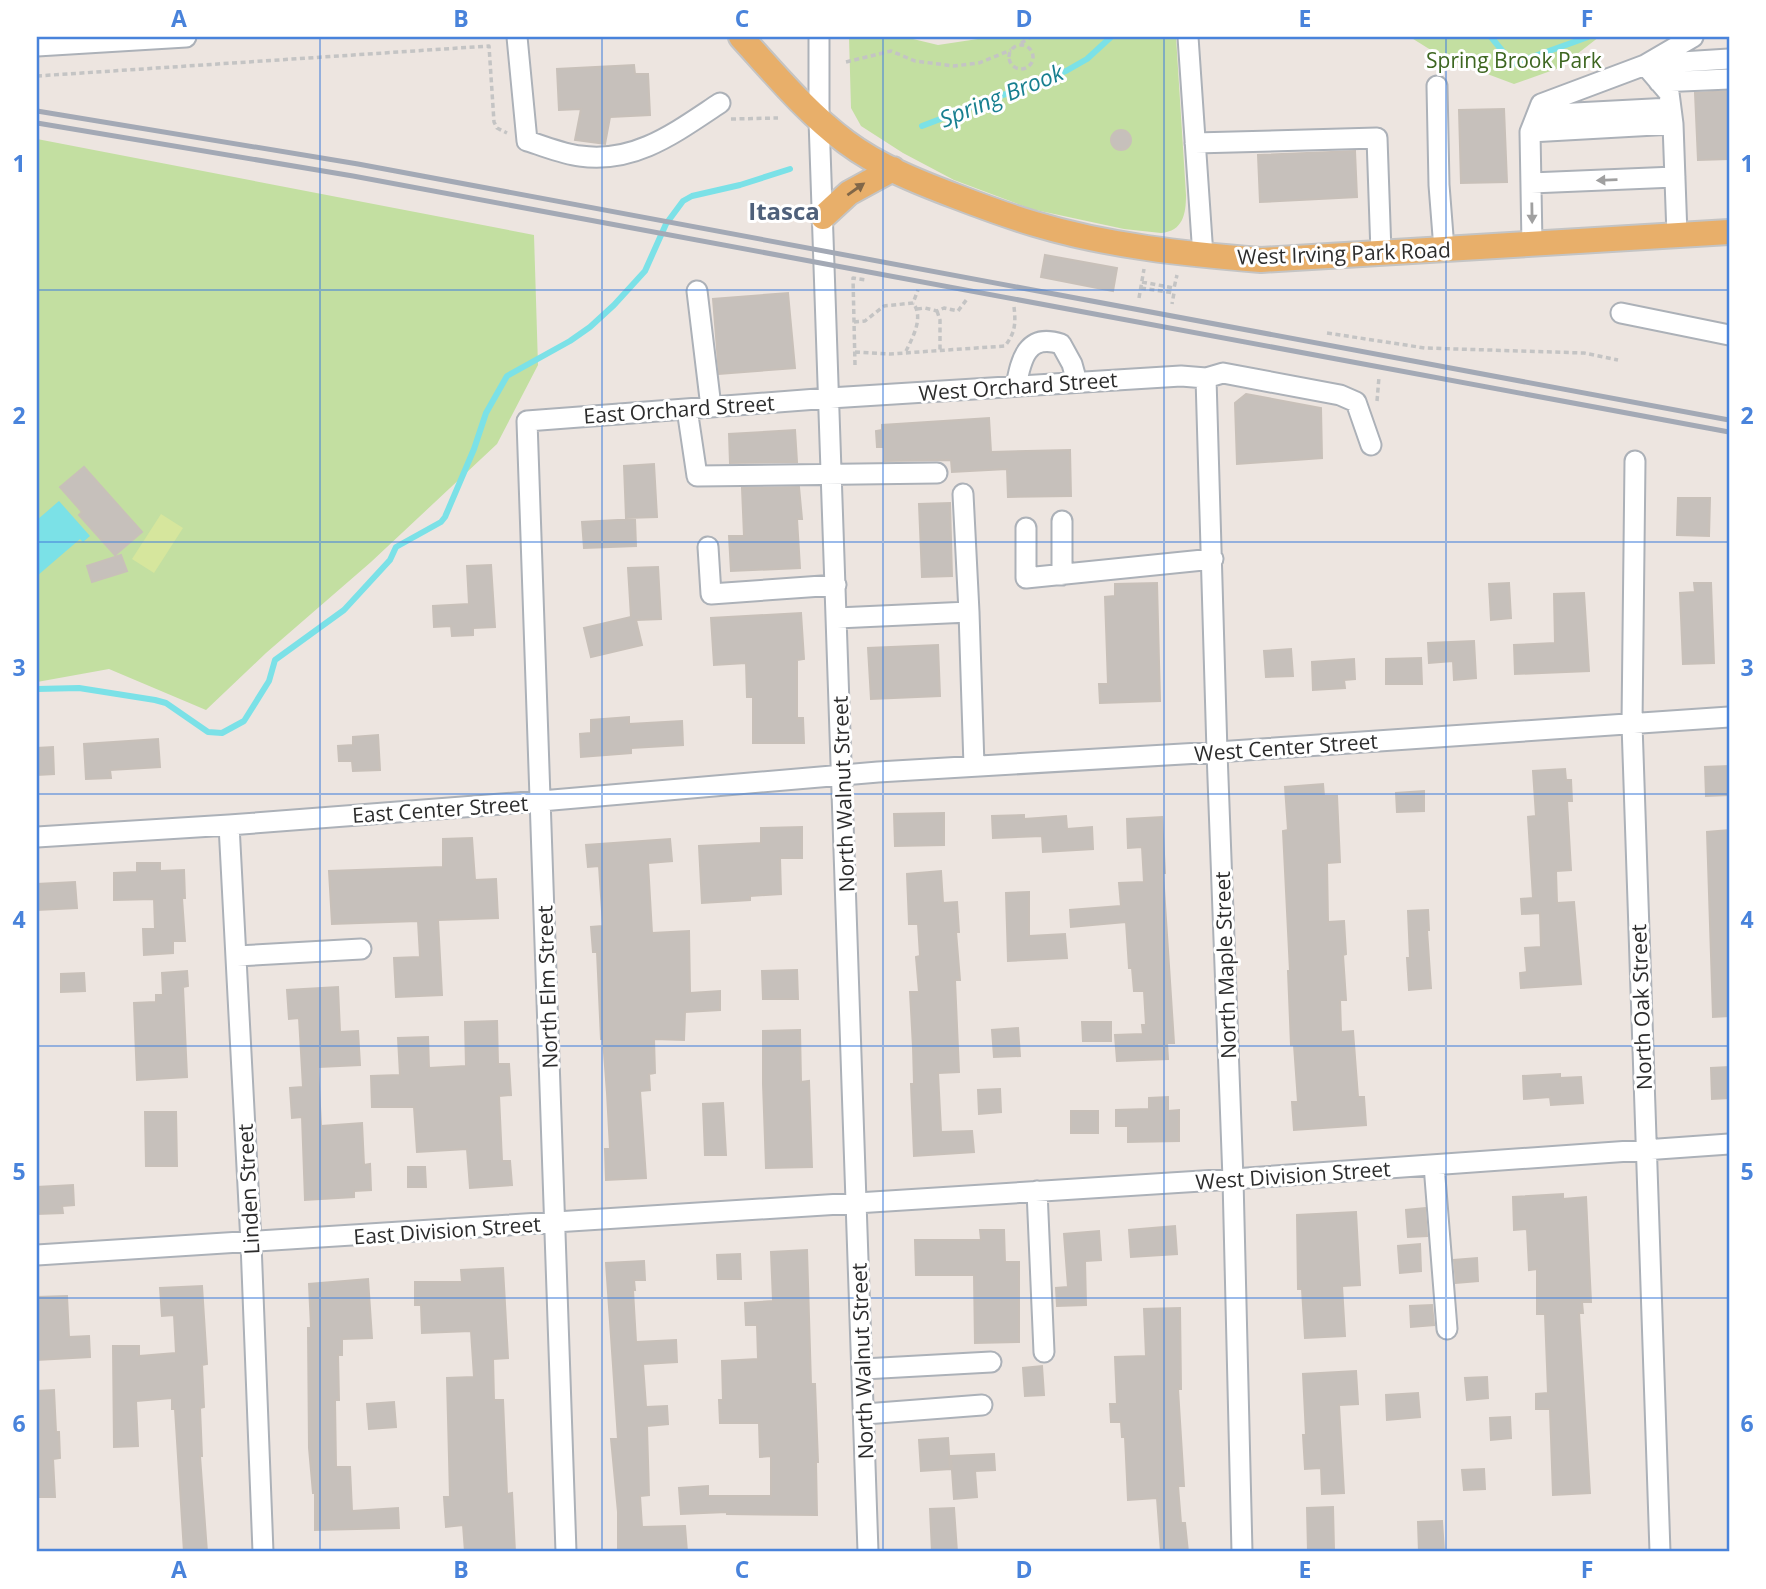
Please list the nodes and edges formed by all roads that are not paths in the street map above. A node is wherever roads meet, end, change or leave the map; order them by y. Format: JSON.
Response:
{"nodes":[{"id":1,"x":186,"y":37,"type":"edge"},
{"id":2,"x":517,"y":37,"type":"edge"},
{"id":3,"x":741,"y":37,"type":"edge"},
{"id":4,"x":819,"y":37,"type":"edge"},
{"id":5,"x":1188,"y":37,"type":"edge"},
{"id":6,"x":1693,"y":37,"type":"edge"},
{"id":7,"x":109,"y":39,"type":"edge"},
{"id":8,"x":37,"y":46,"type":"edge"},
{"id":9,"x":1729,"y":50,"type":"edge"},
{"id":10,"x":1729,"y":59,"type":"edge"},
{"id":11,"x":1729,"y":69,"type":"edge"},
{"id":12,"x":1729,"y":79,"type":"edge"},
{"id":13,"x":1437,"y":86,"type":"dead end"},
{"id":14,"x":1662,"y":86,"type":"junction"},
{"id":15,"x":723,"y":111,"type":"road end"},
{"id":16,"x":819,"y":120,"type":"junction"},
{"id":17,"x":1539,"y":120,"type":"junction"},
{"id":18,"x":1195,"y":143,"type":"junction"},
{"id":19,"x":893,"y":169,"type":"junction"},
{"id":20,"x":1675,"y":177,"type":"junction"},
{"id":21,"x":1531,"y":183,"type":"junction"},
{"id":22,"x":823,"y":217,"type":"junction"},
{"id":23,"x":1729,"y":232,"type":"edge"},
{"id":24,"x":1677,"y":235,"type":"junction"},
{"id":25,"x":1532,"y":244,"type":"junction"},
{"id":26,"x":1444,"y":249,"type":"junction"},
{"id":27,"x":1381,"y":253,"type":"junction"},
{"id":28,"x":1203,"y":256,"type":"junction"},
{"id":29,"x":697,"y":291,"type":"dead end"},
{"id":30,"x":1621,"y":313,"type":"dead end"},
{"id":31,"x":1729,"y":335,"type":"edge"},
{"id":32,"x":1206,"y":378,"type":"junction"},
{"id":33,"x":1077,"y":382,"type":"junction"},
{"id":34,"x":1016,"y":386,"type":"junction"},
{"id":35,"x":830,"y":398,"type":"junction"},
{"id":36,"x":711,"y":407,"type":"junction"},
{"id":37,"x":687,"y":409,"type":"junction"},
{"id":38,"x":527,"y":421,"type":"joint"},
{"id":39,"x":1371,"y":445,"type":"dead end"},
{"id":40,"x":1635,"y":461,"type":"dead end"},
{"id":41,"x":937,"y":473,"type":"dead end"},
{"id":42,"x":832,"y":474,"type":"junction"},
{"id":43,"x":963,"y":494,"type":"dead end"},
{"id":44,"x":1062,"y":521,"type":"dead end"},
{"id":45,"x":1026,"y":528,"type":"dead end"},
{"id":46,"x":708,"y":547,"type":"dead end"},
{"id":47,"x":1213,"y":559,"type":"junction"},
{"id":48,"x":1062,"y":575,"type":"junction"},
{"id":49,"x":836,"y":585,"type":"junction"},
{"id":50,"x":970,"y":612,"type":"junction"},
{"id":51,"x":837,"y":618,"type":"junction"},
{"id":52,"x":1729,"y":717,"type":"edge"},
{"id":53,"x":1632,"y":724,"type":"junction"},
{"id":54,"x":1217,"y":752,"type":"junction"},
{"id":55,"x":974,"y":766,"type":"junction"},
{"id":56,"x":843,"y":775,"type":"junction"},
{"id":57,"x":541,"y":801,"type":"junction"},
{"id":58,"x":229,"y":825,"type":"junction"},
{"id":59,"x":37,"y":837,"type":"edge"},
{"id":60,"x":361,"y":949,"type":"dead end"},
{"id":61,"x":237,"y":956,"type":"junction"},
{"id":62,"x":1729,"y":1143,"type":"edge"},
{"id":63,"x":1646,"y":1150,"type":"junction"},
{"id":64,"x":1434,"y":1165,"type":"junction"},
{"id":65,"x":1233,"y":1179,"type":"junction"},
{"id":66,"x":1037,"y":1191,"type":"junction"},
{"id":67,"x":857,"y":1202,"type":"junction"},
{"id":68,"x":554,"y":1223,"type":"junction"},
{"id":69,"x":251,"y":1243,"type":"junction"},
{"id":70,"x":37,"y":1255,"type":"edge"},
{"id":71,"x":1447,"y":1329,"type":"dead end"},
{"id":72,"x":1044,"y":1352,"type":"dead end"},
{"id":73,"x":991,"y":1362,"type":"dead end"},
{"id":74,"x":863,"y":1369,"type":"junction"},
{"id":75,"x":982,"y":1405,"type":"dead end"},
{"id":76,"x":865,"y":1414,"type":"junction"},
{"id":77,"x":263,"y":1552,"type":"edge"},
{"id":78,"x":566,"y":1552,"type":"edge"},
{"id":79,"x":868,"y":1552,"type":"edge"},
{"id":80,"x":1242,"y":1552,"type":"edge"},
{"id":81,"x":1660,"y":1552,"type":"edge"}],
"edges":[{"from":1,"to":7,"type":"street"},
{"from":2,"to":15,"type":"street"},
{"from":3,"to":16,"type":"main road","name":"West Irving Park Road"},
{"from":4,"to":16,"type":"street","name":"North Walnut Street"},
{"from":5,"to":18,"type":"street"},
{"from":6,"to":14,"type":"street"},
{"from":7,"to":8,"type":"street"},
{"from":9,"to":14,"type":"street"},
{"from":10,"to":14,"type":"street"},
{"from":11,"to":14,"type":"street"},
{"from":12,"to":14,"type":"street"},
{"from":13,"to":26,"type":"street"},
{"from":14,"to":17,"type":"street"},
{"from":14,"to":17,"type":"street"},
{"from":14,"to":17,"type":"street"},
{"from":14,"to":20,"type":"street"},
{"from":16,"to":19,"type":"main road","name":"West Irving Park Road"},
{"from":16,"to":22,"type":"street","name":"North Walnut Street"},
{"from":17,"to":21,"type":"street"},
{"from":18,"to":27,"type":"street"},
{"from":18,"to":28,"type":"street"},
{"from":22,"to":19,"type":"main road","one_way":true},
{"from":19,"to":28,"type":"main road","name":"West Irving Park Road"},
{"from":20,"to":21,"type":"street","one_way":true},
{"from":20,"to":24,"type":"street"},
{"from":21,"to":25,"type":"street","one_way":true},
{"from":22,"to":35,"type":"street","name":"North Walnut Street"},
{"from":23,"to":24,"type":"main road","name":"West Irving Park Road"},
{"from":24,"to":25,"type":"main road","name":"West Irving Park Road"},
{"from":25,"to":26,"type":"main road","name":"West Irving Park Road"},
{"from":26,"to":27,"type":"main road","name":"West Irving Park Road"},
{"from":27,"to":28,"type":"main road","name":"West Irving Park Road"},
{"from":29,"to":36,"type":"street"},
{"from":30,"to":31,"type":"street"},
{"from":32,"to":33,"type":"street","name":"West Orchard Street"},
{"from":32,"to":39,"type":"street","name":"West Orchard Street"},
{"from":32,"to":47,"type":"street","name":"North Maple Street"},
{"from":33,"to":34,"type":"street","name":"West Orchard Street"},
{"from":33,"to":34,"type":"street"},
{"from":34,"to":35,"type":"street","name":"West Orchard Street"},
{"from":35,"to":36,"type":"street","name":"East Orchard Street"},
{"from":35,"to":42,"type":"street","name":"North Walnut Street"},
{"from":36,"to":37,"type":"street","name":"East Orchard Street"},
{"from":37,"to":38,"type":"street","name":"East Orchard Street"},
{"from":37,"to":42,"type":"street"},
{"from":38,"to":57,"type":"street","name":"North Elm Street"},
{"from":40,"to":53,"type":"street","name":"North Oak Street"},
{"from":41,"to":42,"type":"street"},
{"from":42,"to":49,"type":"street","name":"North Walnut Street"},
{"from":43,"to":50,"type":"street"},
{"from":44,"to":48,"type":"street"},
{"from":45,"to":48,"type":"street"},
{"from":46,"to":49,"type":"street"},
{"from":47,"to":48,"type":"street"},
{"from":47,"to":54,"type":"street","name":"North Maple Street"},
{"from":49,"to":51,"type":"street","name":"North Walnut Street"},
{"from":50,"to":51,"type":"street"},
{"from":50,"to":55,"type":"street"},
{"from":51,"to":56,"type":"street","name":"North Walnut Street"},
{"from":52,"to":53,"type":"street","name":"West Center Street"},
{"from":53,"to":54,"type":"street","name":"West Center Street"},
{"from":53,"to":63,"type":"street","name":"North Oak Street"},
{"from":54,"to":55,"type":"street","name":"West Center Street"},
{"from":54,"to":65,"type":"street","name":"North Maple Street"},
{"from":55,"to":56,"type":"street","name":"West Center Street"},
{"from":56,"to":57,"type":"street","name":"East Center Street"},
{"from":56,"to":67,"type":"street","name":"North Walnut Street"},
{"from":57,"to":58,"type":"street","name":"East Center Street"},
{"from":57,"to":68,"type":"street","name":"North Elm Street"},
{"from":58,"to":59,"type":"street","name":"East Center Street"},
{"from":58,"to":61,"type":"street","name":"Linden Street"},
{"from":60,"to":61,"type":"street"},
{"from":61,"to":69,"type":"street","name":"Linden Street"},
{"from":62,"to":63,"type":"street","name":"West Division Street"},
{"from":63,"to":64,"type":"street","name":"West Division Street"},
{"from":63,"to":81,"type":"street","name":"North Oak Street"},
{"from":64,"to":65,"type":"street","name":"West Division Street"},
{"from":64,"to":71,"type":"street"},
{"from":65,"to":66,"type":"street","name":"West Division Street"},
{"from":65,"to":80,"type":"street","name":"North Maple Street"},
{"from":66,"to":67,"type":"street","name":"West Division Street"},
{"from":66,"to":72,"type":"street"},
{"from":67,"to":68,"type":"street","name":"East Division Street"},
{"from":67,"to":74,"type":"street","name":"North Walnut Street"},
{"from":68,"to":69,"type":"street","name":"East Division Street"},
{"from":68,"to":78,"type":"street","name":"North Elm Street"},
{"from":69,"to":70,"type":"street","name":"East Division Street"},
{"from":69,"to":77,"type":"street","name":"Linden Street"},
{"from":73,"to":74,"type":"street"},
{"from":74,"to":76,"type":"street","name":"North Walnut Street"},
{"from":75,"to":76,"type":"street"},
{"from":76,"to":79,"type":"street","name":"North Walnut Street"}]}
